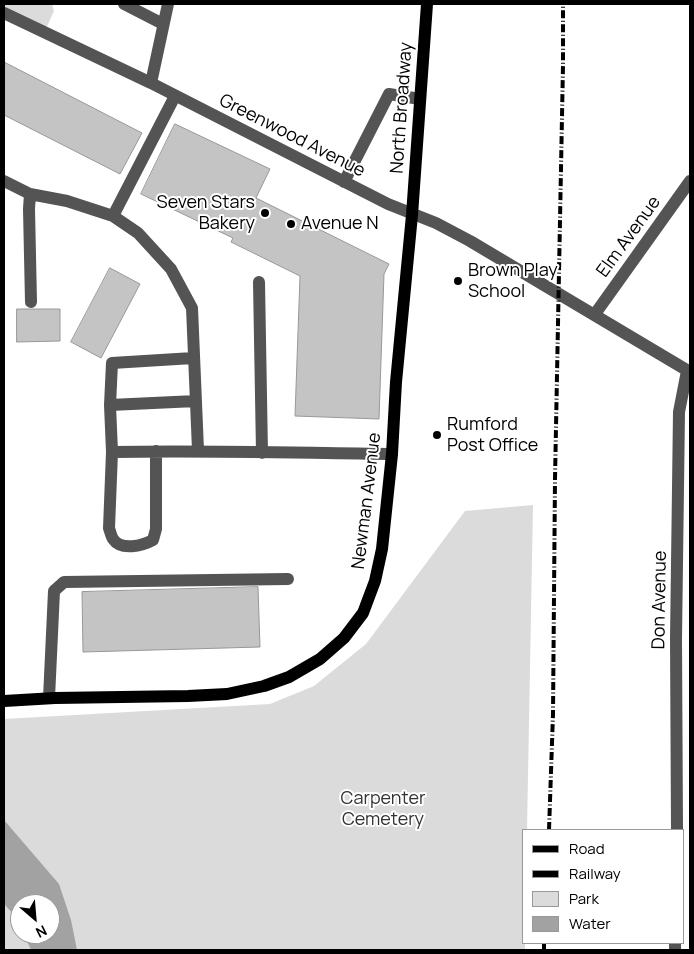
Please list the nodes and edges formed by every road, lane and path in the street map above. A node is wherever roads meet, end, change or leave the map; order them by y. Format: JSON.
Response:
{"nodes":[{"id":1,"x":124,"y":4,"type":"edge"},
{"id":2,"x":168,"y":4,"type":"edge"},
{"id":3,"x":427,"y":4,"type":"edge"},
{"id":4,"x":4,"y":13,"type":"edge"},
{"id":5,"x":163,"y":24,"type":"junction"},
{"id":6,"x":150,"y":83,"type":"junction"},
{"id":7,"x":175,"y":96,"type":"junction"},
{"id":8,"x":420,"y":100,"type":"junction"},
{"id":9,"x":4,"y":181,"type":"edge"},
{"id":10,"x":690,"y":181,"type":"edge"},
{"id":11,"x":344,"y":182,"type":"junction"},
{"id":12,"x":30,"y":194,"type":"junction"},
{"id":13,"x":412,"y":214,"type":"junction"},
{"id":14,"x":113,"y":216,"type":"junction"},
{"id":15,"x":259,"y":282,"type":"dead end"},
{"id":16,"x":31,"y":302,"type":"dead end"},
{"id":17,"x":594,"y":314,"type":"junction"},
{"id":18,"x":193,"y":358,"type":"junction"},
{"id":19,"x":689,"y":371,"type":"edge"},
{"id":20,"x":196,"y":402,"type":"junction"},
{"id":21,"x":110,"y":405,"type":"junction"},
{"id":22,"x":198,"y":450,"type":"junction"},
{"id":23,"x":156,"y":451,"type":"junction"},
{"id":24,"x":112,"y":452,"type":"junction"},
{"id":25,"x":262,"y":453,"type":"junction"},
{"id":26,"x":392,"y":454,"type":"junction"},
{"id":27,"x":288,"y":579,"type":"dead end"},
{"id":28,"x":49,"y":698,"type":"junction"},
{"id":29,"x":4,"y":701,"type":"edge"},
{"id":30,"x":677,"y":829,"type":"edge"}],
"edges":[{"from":1,"to":5,"type":"street"},
{"from":2,"to":5,"type":"street"},
{"from":3,"to":8,"type":"main road","name":"North Broadway"},
{"from":4,"to":6,"type":"street","name":"Greenwood Avenue"},
{"from":5,"to":6,"type":"street"},
{"from":6,"to":7,"type":"street","name":"Greenwood Avenue"},
{"from":7,"to":11,"type":"street","name":"Greenwood Avenue"},
{"from":7,"to":14,"type":"street"},
{"from":8,"to":11,"type":"street"},
{"from":8,"to":13,"type":"main road","name":"North Broadway"},
{"from":9,"to":12,"type":"street"},
{"from":10,"to":17,"type":"street","name":"Elm Avenue"},
{"from":11,"to":13,"type":"street","name":"Greenwood Avenue"},
{"from":12,"to":14,"type":"street"},
{"from":12,"to":16,"type":"street"},
{"from":13,"to":17,"type":"street","name":"Greenwood Avenue"},
{"from":13,"to":26,"type":"main road","name":"Newman Avenue"},
{"from":14,"to":18,"type":"street"},
{"from":15,"to":25,"type":"street"},
{"from":17,"to":19,"type":"street","name":"Greenwood Avenue"},
{"from":18,"to":20,"type":"street"},
{"from":18,"to":21,"type":"street"},
{"from":19,"to":30,"type":"street","name":"Don Avenue"},
{"from":20,"to":21,"type":"street"},
{"from":20,"to":22,"type":"street"},
{"from":21,"to":24,"type":"street"},
{"from":22,"to":23,"type":"street"},
{"from":22,"to":25,"type":"street"},
{"from":23,"to":24,"type":"street"},
{"from":23,"to":24,"type":"street"},
{"from":25,"to":26,"type":"street"},
{"from":26,"to":28,"type":"main road","name":"Newman Avenue"},
{"from":27,"to":28,"type":"street"},
{"from":28,"to":29,"type":"main road","name":"Newman Avenue"}]}
